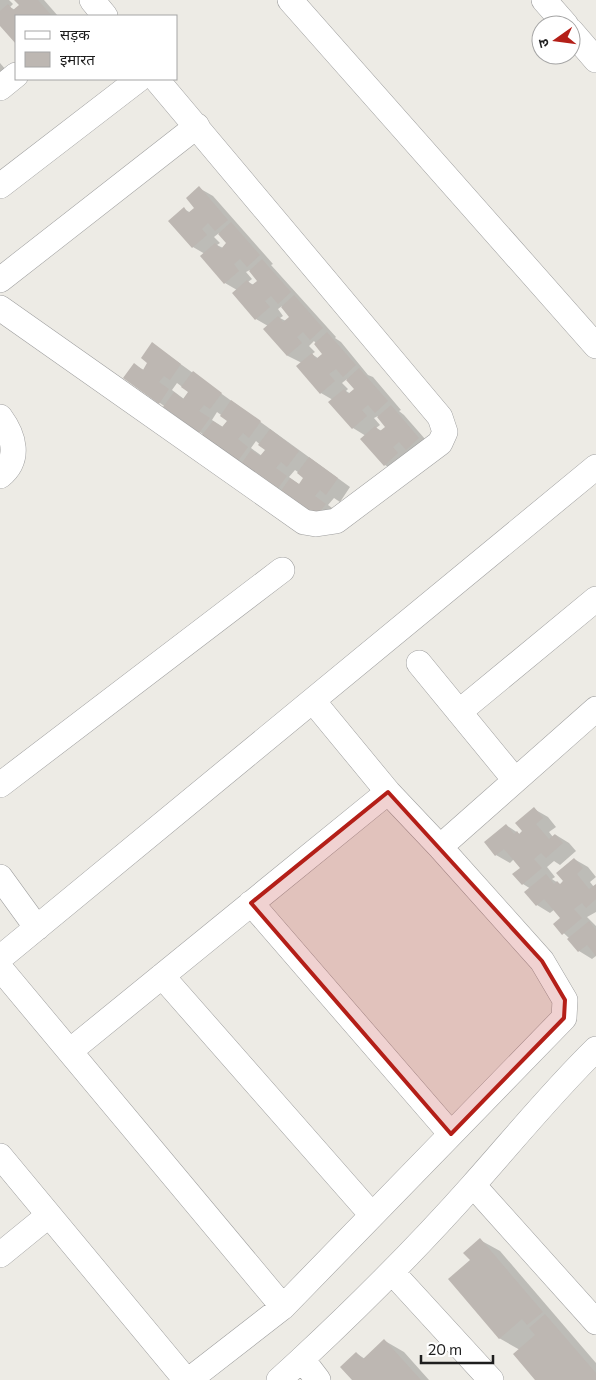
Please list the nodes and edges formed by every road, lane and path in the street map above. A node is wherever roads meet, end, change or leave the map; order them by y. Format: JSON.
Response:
{"nodes":[{"id":1,"x":290,"y":0,"type":"edge"},
{"id":2,"x":544,"y":0,"type":"edge"},
{"id":3,"x":557,"y":15,"type":"edge"},
{"id":4,"x":581,"y":43,"type":"edge"},
{"id":5,"x":596,"y":60,"type":"edge"},
{"id":6,"x":15,"y":76,"type":"edge"},
{"id":7,"x":138,"y":80,"type":"edge"},
{"id":8,"x":157,"y":80,"type":"edge"},
{"id":9,"x":0,"y":88,"type":"edge"},
{"id":10,"x":197,"y":126,"type":"junction"},
{"id":11,"x":0,"y":186,"type":"edge"},
{"id":12,"x":0,"y":280,"type":"edge"},
{"id":13,"x":0,"y":308,"type":"edge"},
{"id":14,"x":596,"y":346,"type":"edge"},
{"id":15,"x":0,"y":417,"type":"edge"},
{"id":16,"x":596,"y":467,"type":"edge"},
{"id":17,"x":0,"y":476,"type":"edge"},
{"id":18,"x":282,"y":570,"type":"dead end"},
{"id":19,"x":596,"y":599,"type":"edge"},
{"id":20,"x":419,"y":663,"type":"dead end"},
{"id":21,"x":313,"y":701,"type":"junction"},
{"id":22,"x":596,"y":709,"type":"edge"},
{"id":23,"x":459,"y":712,"type":"junction"},
{"id":24,"x":515,"y":780,"type":"junction"},
{"id":25,"x":0,"y":786,"type":"edge"},
{"id":26,"x":388,"y":792,"type":"junction"},
{"id":27,"x":440,"y":846,"type":"junction"},
{"id":28,"x":0,"y":877,"type":"edge"},
{"id":29,"x":251,"y":903,"type":"junction"},
{"id":30,"x":36,"y":928,"type":"junction"},
{"id":31,"x":0,"y":958,"type":"edge"},
{"id":32,"x":0,"y":968,"type":"edge"},
{"id":33,"x":162,"y":976,"type":"junction"},
{"id":34,"x":70,"y":1051,"type":"junction"},
{"id":35,"x":595,"y":1051,"type":"edge"},
{"id":36,"x":451,"y":1134,"type":"junction"},
{"id":37,"x":0,"y":1156,"type":"edge"},
{"id":38,"x":473,"y":1185,"type":"junction"},
{"id":39,"x":49,"y":1215,"type":"junction"},
{"id":40,"x":372,"y":1215,"type":"junction"},
{"id":41,"x":0,"y":1255,"type":"edge"},
{"id":42,"x":392,"y":1272,"type":"junction"},
{"id":43,"x":283,"y":1307,"type":"junction"},
{"id":44,"x":596,"y":1322,"type":"edge"},
{"id":45,"x":302,"y":1359,"type":"junction"},
{"id":46,"x":187,"y":1380,"type":"edge"},
{"id":47,"x":279,"y":1380,"type":"edge"},
{"id":48,"x":318,"y":1380,"type":"edge"},
{"id":49,"x":491,"y":1380,"type":"edge"}],
"edges":[{"from":1,"to":14,"type":"street"},
{"from":2,"to":3,"type":"street"},
{"from":4,"to":5,"type":"street"},
{"from":6,"to":9,"type":"street"},
{"from":7,"to":11,"type":"street"},
{"from":8,"to":10,"type":"street"},
{"from":10,"to":12,"type":"street"},
{"from":10,"to":13,"type":"street"},
{"from":15,"to":17,"type":"street"},
{"from":16,"to":21,"type":"street"},
{"from":18,"to":25,"type":"street"},
{"from":19,"to":23,"type":"street"},
{"from":20,"to":23,"type":"street"},
{"from":21,"to":26,"type":"street"},
{"from":21,"to":30,"type":"street"},
{"from":22,"to":24,"type":"street"},
{"from":23,"to":24,"type":"street"},
{"from":24,"to":27,"type":"street"},
{"from":26,"to":27,"type":"street"},
{"from":26,"to":29,"type":"street"},
{"from":27,"to":36,"type":"street"},
{"from":28,"to":30,"type":"street"},
{"from":29,"to":33,"type":"street"},
{"from":29,"to":36,"type":"street"},
{"from":30,"to":31,"type":"street"},
{"from":32,"to":34,"type":"street"},
{"from":33,"to":34,"type":"street"},
{"from":33,"to":40,"type":"street"},
{"from":34,"to":43,"type":"street"},
{"from":35,"to":38,"type":"street"},
{"from":36,"to":40,"type":"street"},
{"from":37,"to":39,"type":"street"},
{"from":38,"to":42,"type":"street"},
{"from":38,"to":44,"type":"street"},
{"from":39,"to":41,"type":"street"},
{"from":39,"to":46,"type":"street"},
{"from":40,"to":43,"type":"street"},
{"from":42,"to":45,"type":"street"},
{"from":42,"to":49,"type":"street"},
{"from":43,"to":46,"type":"street"},
{"from":45,"to":47,"type":"street"},
{"from":45,"to":48,"type":"street"}]}
